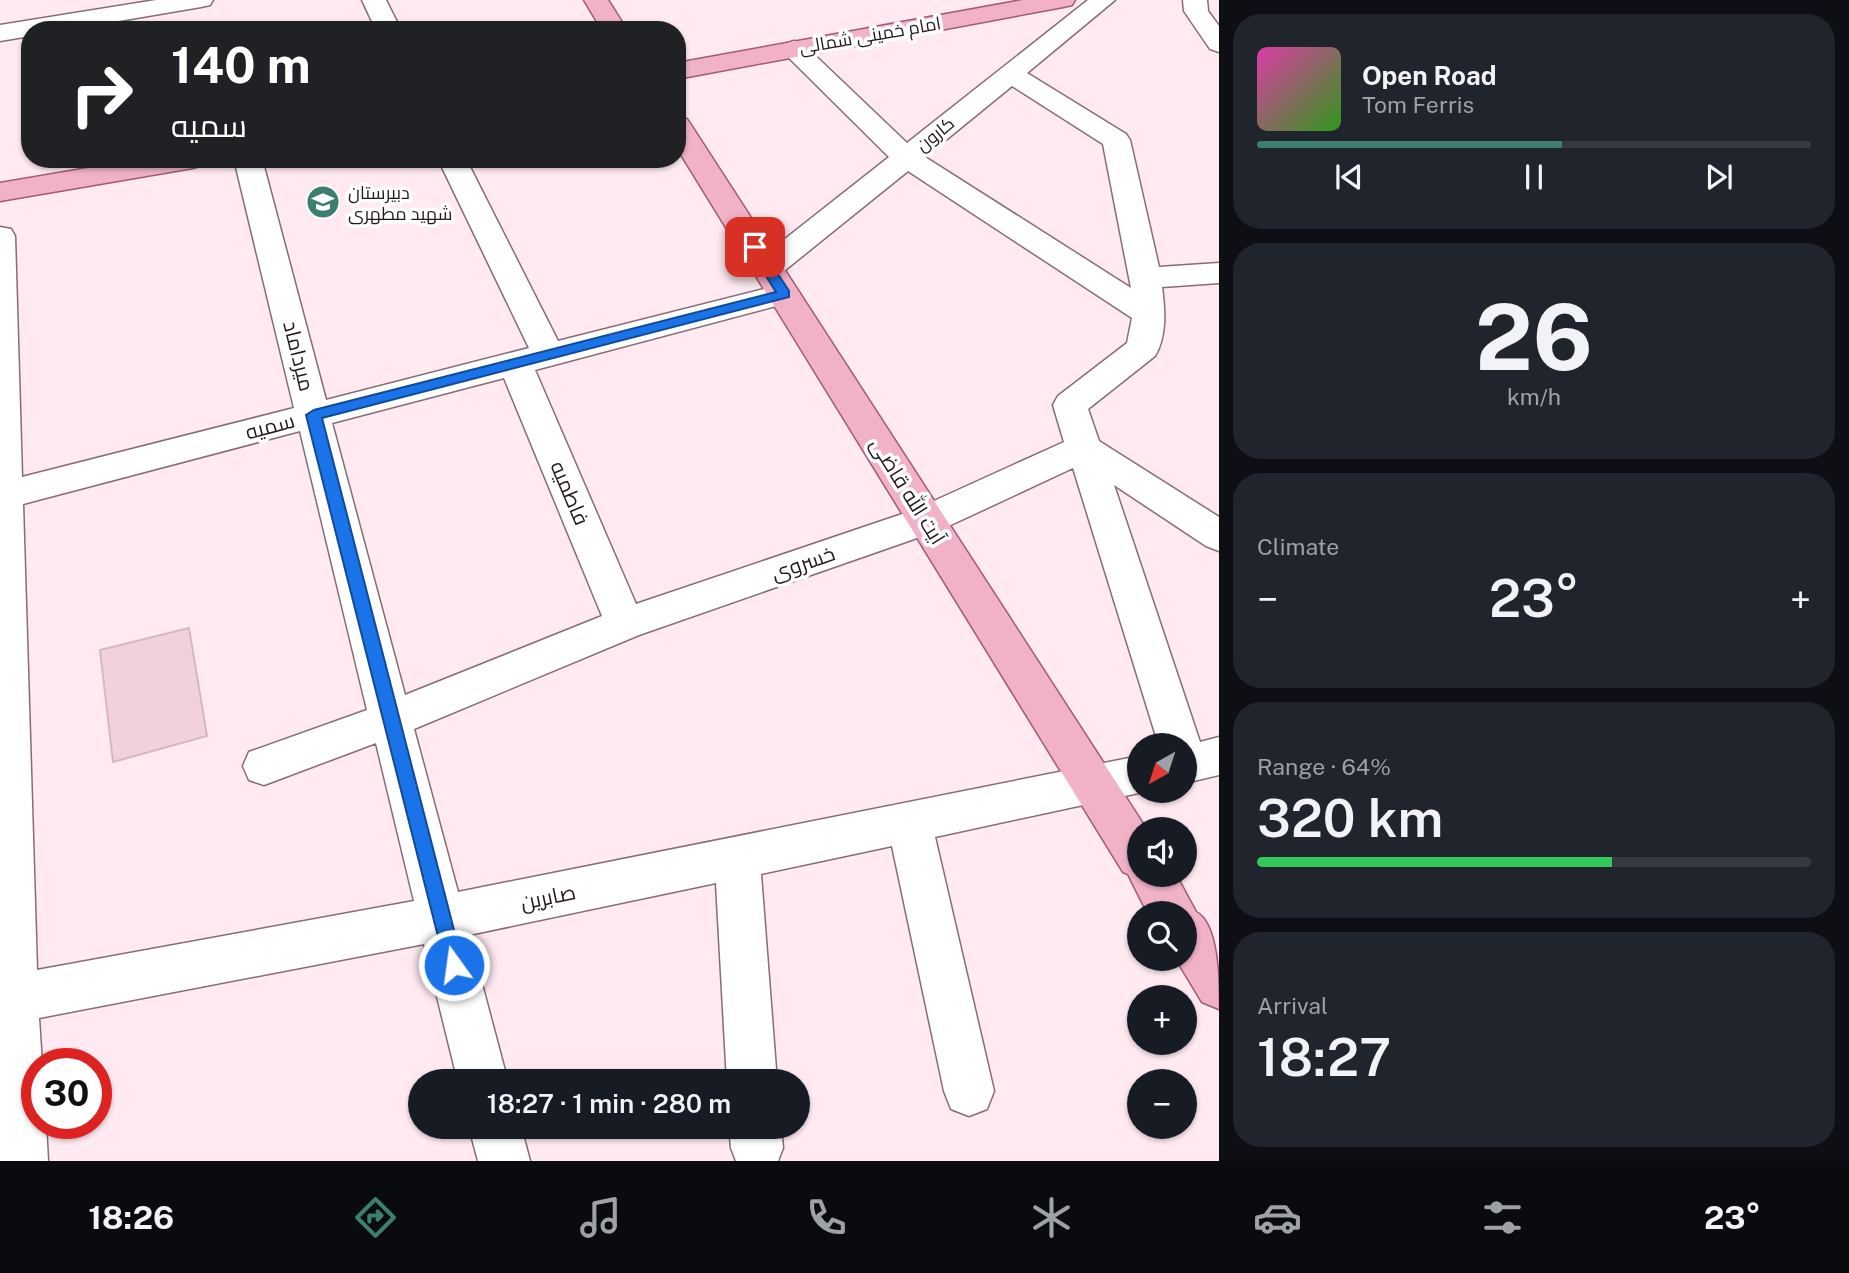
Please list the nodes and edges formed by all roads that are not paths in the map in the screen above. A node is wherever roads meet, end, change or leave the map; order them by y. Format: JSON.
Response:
{"nodes":[{"id":1,"x":374,"y":0,"type":"edge"},
{"id":2,"x":596,"y":0,"type":"edge"},
{"id":3,"x":1063,"y":0,"type":"edge"},
{"id":4,"x":1103,"y":0,"type":"edge"},
{"id":5,"x":1195,"y":0,"type":"edge"},
{"id":6,"x":1019,"y":4,"type":"edge"},
{"id":7,"x":206,"y":7,"type":"edge"},
{"id":8,"x":95,"y":21,"type":"edge"},
{"id":9,"x":384,"y":21,"type":"edge"},
{"id":10,"x":609,"y":21,"type":"edge"},
{"id":11,"x":21,"y":30,"type":"edge"},
{"id":12,"x":0,"y":33,"type":"edge"},
{"id":13,"x":1219,"y":44,"type":"edge"},
{"id":14,"x":794,"y":49,"type":"junction"},
{"id":15,"x":686,"y":69,"type":"edge"},
{"id":16,"x":1010,"y":74,"type":"junction"},
{"id":17,"x":686,"y":139,"type":"edge"},
{"id":18,"x":906,"y":157,"type":"junction"},
{"id":19,"x":140,"y":168,"type":"edge"},
{"id":20,"x":250,"y":168,"type":"edge"},
{"id":21,"x":456,"y":168,"type":"edge"},
{"id":22,"x":0,"y":192,"type":"edge"},
{"id":23,"x":0,"y":236,"type":"edge"},
{"id":24,"x":1219,"y":272,"type":"edge"},
{"id":25,"x":1146,"y":278,"type":"junction"},
{"id":26,"x":776,"y":281,"type":"junction"},
{"id":27,"x":0,"y":284,"type":"edge"},
{"id":28,"x":1149,"y":314,"type":"junction"},
{"id":29,"x":532,"y":359,"type":"junction"},
{"id":30,"x":314,"y":415,"type":"junction"},
{"id":31,"x":1084,"y":448,"type":"junction"},
{"id":32,"x":2,"y":496,"type":"edge"},
{"id":33,"x":927,"y":520,"type":"junction"},
{"id":34,"x":1219,"y":536,"type":"edge"},
{"id":35,"x":625,"y":624,"type":"junction"},
{"id":36,"x":390,"y":720,"type":"junction"},
{"id":37,"x":1182,"y":733,"type":"edge"},
{"id":38,"x":264,"y":766,"type":"dead end"},
{"id":39,"x":1127,"y":778,"type":"edge"},
{"id":40,"x":1094,"y":785,"type":"junction"},
{"id":41,"x":909,"y":823,"type":"junction"},
{"id":42,"x":1127,"y":839,"type":"edge"},
{"id":43,"x":737,"y":858,"type":"junction"},
{"id":44,"x":442,"y":918,"type":"junction"},
{"id":45,"x":1197,"y":949,"type":"edge"},
{"id":46,"x":1219,"y":985,"type":"edge"},
{"id":47,"x":7,"y":999,"type":"edge"},
{"id":48,"x":480,"y":1069,"type":"edge"},
{"id":49,"x":751,"y":1069,"type":"edge"},
{"id":50,"x":969,"y":1091,"type":"dead end"},
{"id":51,"x":498,"y":1139,"type":"edge"},
{"id":52,"x":22,"y":1161,"type":"edge"},
{"id":53,"x":503,"y":1161,"type":"edge"}],
"edges":[{"from":1,"to":9,"type":"street"},
{"from":2,"to":10,"type":"main road"},
{"from":3,"to":6,"type":"main road","name":"امام خمینی شمالی"},
{"from":4,"to":16,"type":"street","name":"کارون"},
{"from":5,"to":13,"type":"street"},
{"from":6,"to":14,"type":"main road","name":"امام خمینی شمالی"},
{"from":7,"to":8,"type":"street"},
{"from":11,"to":12,"type":"street"},
{"from":14,"to":15,"type":"main road","name":"امام خمینی شمالی"},
{"from":14,"to":18,"type":"street"},
{"from":16,"to":18,"type":"street","name":"کارون"},
{"from":16,"to":25,"type":"street"},
{"from":17,"to":26,"type":"main road","name":"آیت الله قاضی"},
{"from":18,"to":26,"type":"street","name":"کارون"},
{"from":18,"to":28,"type":"street"},
{"from":19,"to":22,"type":"main road"},
{"from":20,"to":30,"type":"street","name":"میرداماد"},
{"from":21,"to":29,"type":"street","name":"فاطمیه"},
{"from":23,"to":27,"type":"street"},
{"from":24,"to":25,"type":"street"},
{"from":25,"to":28,"type":"street"},
{"from":26,"to":29,"type":"street","name":"سمیه"},
{"from":26,"to":33,"type":"main road","name":"آیت الله قاضی"},
{"from":27,"to":32,"type":"street"},
{"from":28,"to":31,"type":"street"},
{"from":29,"to":30,"type":"street","name":"سمیه"},
{"from":29,"to":35,"type":"street","name":"فاطمیه"},
{"from":30,"to":32,"type":"street","name":"سمیه"},
{"from":30,"to":36,"type":"street","name":"میرداماد"},
{"from":31,"to":33,"type":"street","name":"خسروی"},
{"from":31,"to":34,"type":"street"},
{"from":31,"to":37,"type":"street"},
{"from":32,"to":47,"type":"street"},
{"from":33,"to":35,"type":"street","name":"خسروی"},
{"from":33,"to":40,"type":"main road","name":"آیت الله قاضی"},
{"from":35,"to":36,"type":"street","name":"خسروی"},
{"from":36,"to":38,"type":"street","name":"خسروی"},
{"from":36,"to":44,"type":"street","name":"میرداماد"},
{"from":39,"to":40,"type":"street","name":"صابرین"},
{"from":40,"to":41,"type":"street","name":"صابرین"},
{"from":40,"to":42,"type":"main road","name":"آیت الله قاضی"},
{"from":41,"to":43,"type":"street","name":"صابرین"},
{"from":41,"to":50,"type":"street"},
{"from":43,"to":44,"type":"street","name":"صابرین"},
{"from":43,"to":49,"type":"street"},
{"from":44,"to":47,"type":"street","name":"صابرین"},
{"from":44,"to":48,"type":"street","name":"میرداماد"},
{"from":45,"to":46,"type":"main road"},
{"from":47,"to":52,"type":"street"},
{"from":51,"to":53,"type":"street"}]}
